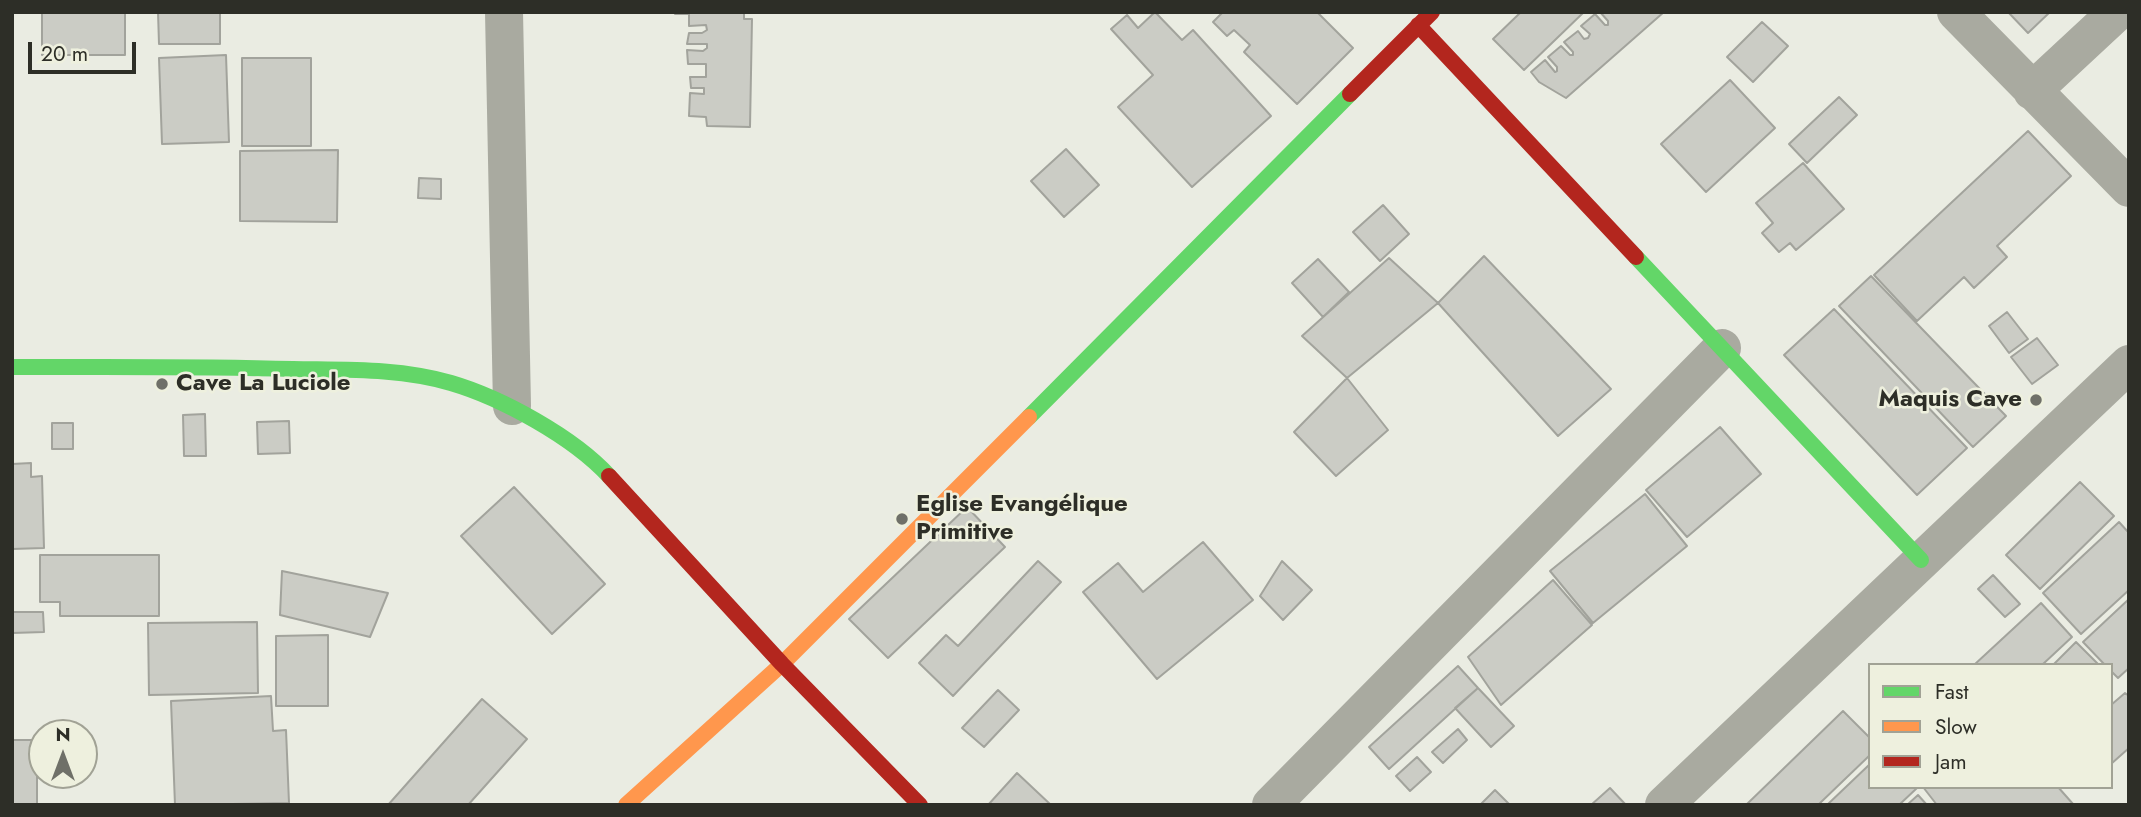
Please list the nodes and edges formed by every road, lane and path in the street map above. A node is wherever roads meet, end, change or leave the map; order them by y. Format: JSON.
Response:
{"nodes":[{"id":1,"x":504,"y":12,"type":"edge"},
{"id":2,"x":1432,"y":12,"type":"edge"},
{"id":3,"x":1956,"y":12,"type":"edge"},
{"id":4,"x":2118,"y":12,"type":"edge"},
{"id":5,"x":1418,"y":25,"type":"junction"},
{"id":6,"x":2032,"y":91,"type":"junction"},
{"id":7,"x":2129,"y":188,"type":"edge"},
{"id":8,"x":1722,"y":348,"type":"junction"},
{"id":9,"x":2129,"y":364,"type":"edge"},
{"id":10,"x":12,"y":367,"type":"edge"},
{"id":11,"x":512,"y":406,"type":"junction"},
{"id":12,"x":1922,"y":560,"type":"junction"},
{"id":13,"x":782,"y":664,"type":"junction"},
{"id":14,"x":626,"y":805,"type":"edge"},
{"id":15,"x":919,"y":805,"type":"edge"},
{"id":16,"x":1271,"y":805,"type":"edge"},
{"id":17,"x":1664,"y":805,"type":"edge"}],
"edges":[{"from":1,"to":11,"type":"street"},
{"from":2,"to":5,"type":"street"},
{"from":3,"to":6,"type":"street"},
{"from":4,"to":6,"type":"street"},
{"from":5,"to":8,"type":"street"},
{"from":5,"to":13,"type":"street"},
{"from":6,"to":7,"type":"street"},
{"from":8,"to":12,"type":"street"},
{"from":8,"to":16,"type":"street"},
{"from":9,"to":12,"type":"street"},
{"from":10,"to":11,"type":"street"},
{"from":11,"to":13,"type":"street"},
{"from":12,"to":17,"type":"street"},
{"from":13,"to":14,"type":"street"},
{"from":13,"to":15,"type":"street"}]}
